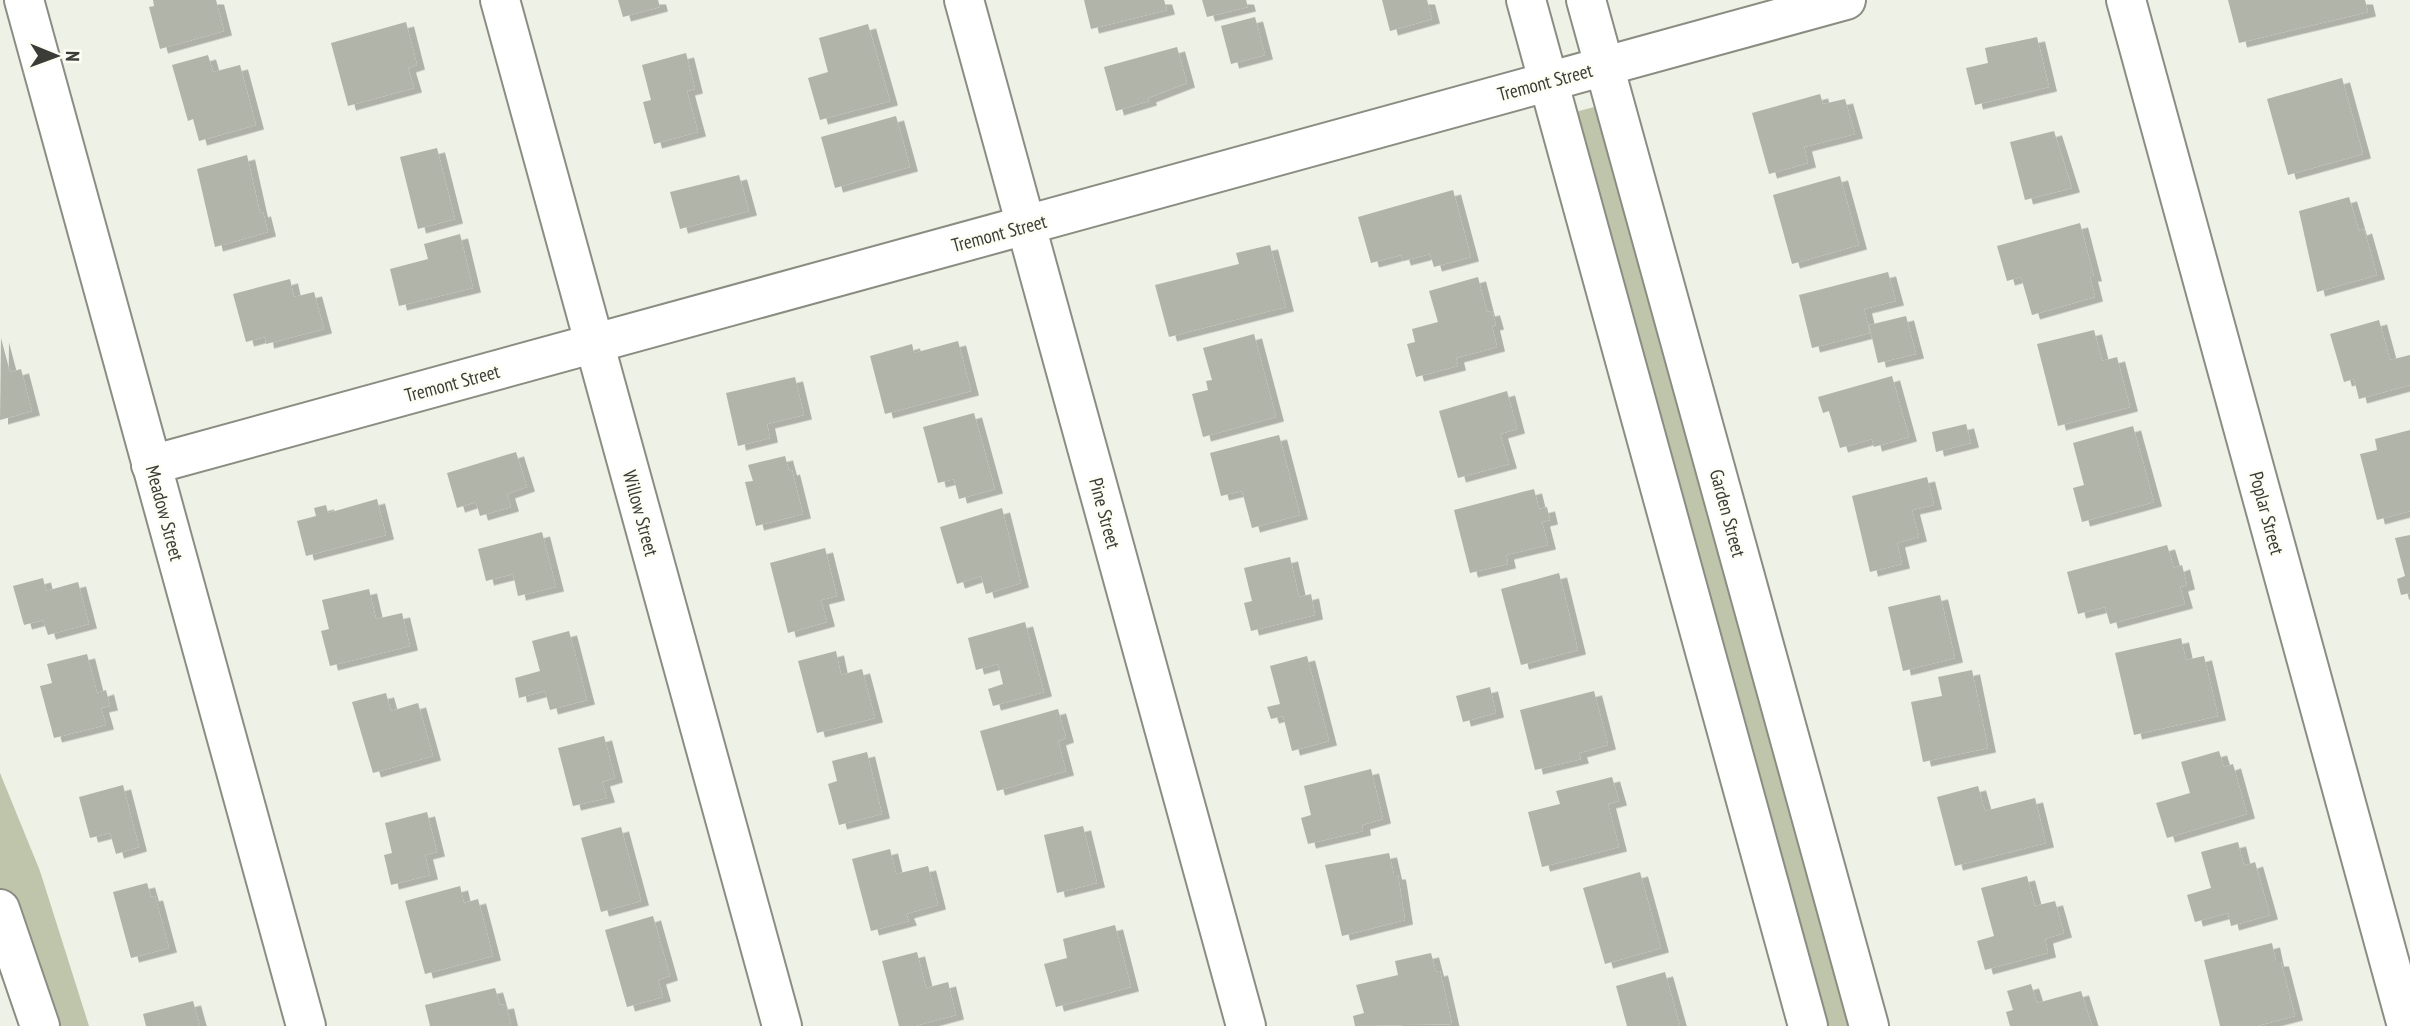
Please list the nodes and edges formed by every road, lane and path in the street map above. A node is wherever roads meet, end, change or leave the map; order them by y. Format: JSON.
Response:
{"nodes":[{"id":1,"x":23,"y":0,"type":"edge"},
{"id":2,"x":500,"y":0,"type":"edge"},
{"id":3,"x":964,"y":0,"type":"edge"},
{"id":4,"x":1526,"y":0,"type":"edge"},
{"id":5,"x":1586,"y":0,"type":"edge"},
{"id":6,"x":1846,"y":0,"type":"edge"},
{"id":7,"x":2126,"y":0,"type":"edge"},
{"id":8,"x":1605,"y":66,"type":"junction"},
{"id":9,"x":1549,"y":81,"type":"junction"},
{"id":10,"x":1026,"y":225,"type":"junction"},
{"id":11,"x":594,"y":343,"type":"junction"},
{"id":12,"x":152,"y":465,"type":"junction"},
{"id":13,"x":1782,"y":708,"type":"junction"},
{"id":14,"x":1725,"y":726,"type":"junction"},
{"id":15,"x":0,"y":909,"type":"edge"},
{"id":16,"x":40,"y":1026,"type":"edge"},
{"id":17,"x":306,"y":1026,"type":"edge"},
{"id":18,"x":782,"y":1026,"type":"edge"},
{"id":19,"x":1246,"y":1026,"type":"edge"},
{"id":20,"x":1808,"y":1026,"type":"edge"},
{"id":21,"x":1869,"y":1026,"type":"edge"},
{"id":22,"x":2407,"y":1026,"type":"edge"}],
"edges":[{"from":1,"to":12,"type":"street","name":"Meadow Street"},
{"from":2,"to":11,"type":"street","name":"Willow Street"},
{"from":3,"to":10,"type":"street","name":"Pine Street"},
{"from":4,"to":9,"type":"street"},
{"from":5,"to":8,"type":"street","name":"Garden Street"},
{"from":6,"to":8,"type":"street","name":"Tremont Street"},
{"from":7,"to":22,"type":"street","name":"Poplar Street"},
{"from":8,"to":9,"type":"street","name":"Tremont Street"},
{"from":8,"to":13,"type":"street","name":"Garden Street"},
{"from":9,"to":10,"type":"street","name":"Tremont Street"},
{"from":9,"to":14,"type":"street"},
{"from":10,"to":11,"type":"street","name":"Tremont Street"},
{"from":10,"to":19,"type":"street","name":"Pine Street"},
{"from":11,"to":12,"type":"street","name":"Tremont Street"},
{"from":11,"to":18,"type":"street","name":"Willow Street"},
{"from":12,"to":17,"type":"street","name":"Meadow Street"},
{"from":13,"to":14,"type":"street"},
{"from":13,"to":21,"type":"street","name":"Garden Street"},
{"from":14,"to":20,"type":"street"},
{"from":15,"to":16,"type":"street"}]}
